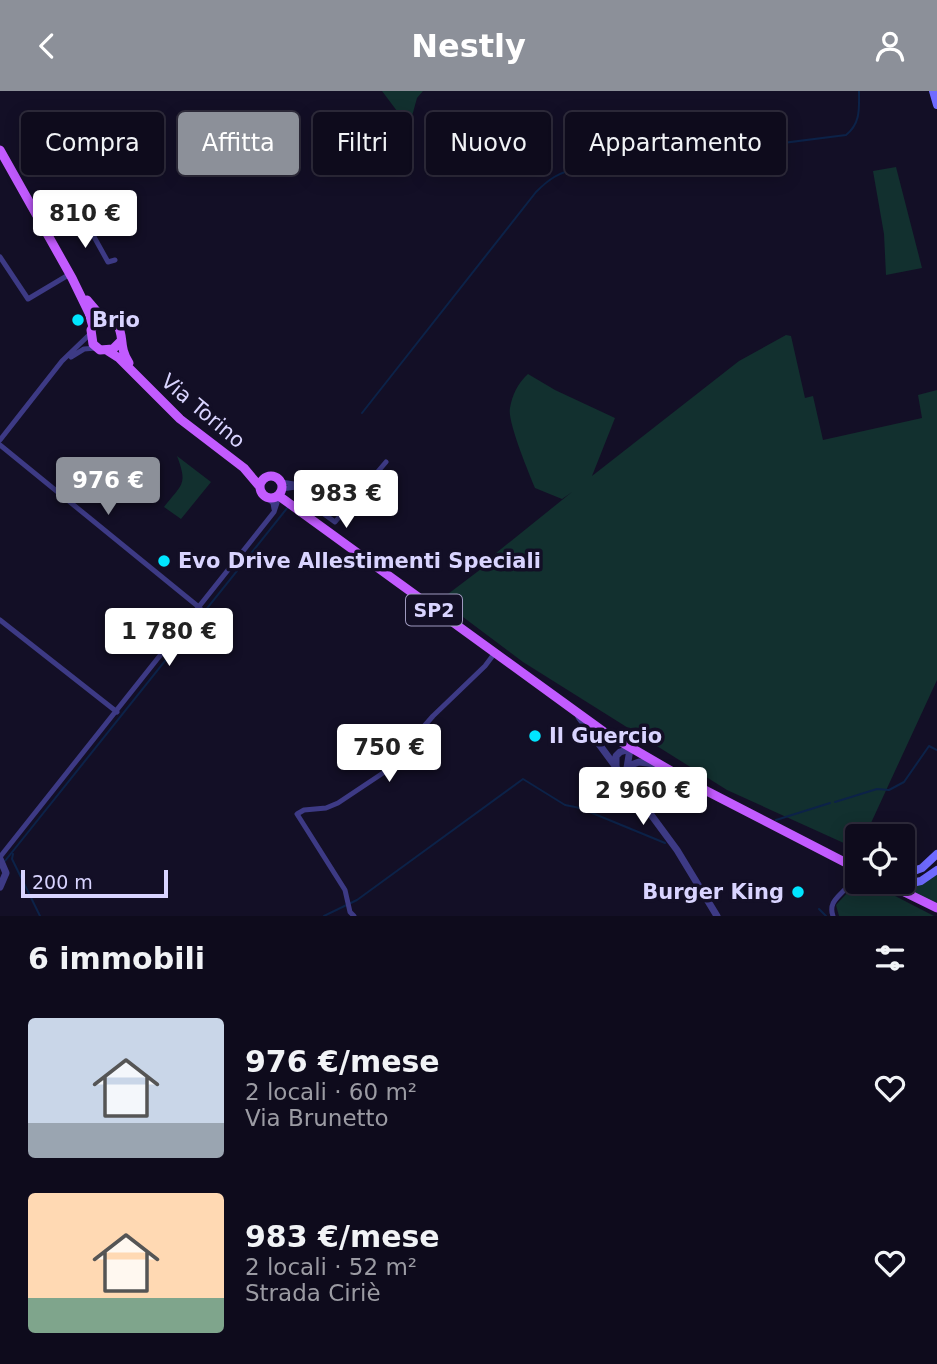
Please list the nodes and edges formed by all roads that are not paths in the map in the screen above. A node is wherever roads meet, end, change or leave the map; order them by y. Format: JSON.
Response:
{"nodes":[{"id":1,"x":933,"y":91,"type":"edge"},
{"id":2,"x":937,"y":105,"type":"edge"},
{"id":3,"x":0,"y":150,"type":"edge"},
{"id":4,"x":43,"y":227,"type":"junction"},
{"id":5,"x":0,"y":257,"type":"edge"},
{"id":6,"x":115,"y":260,"type":"dead end"},
{"id":7,"x":71,"y":276,"type":"junction"},
{"id":8,"x":104,"y":320,"type":"junction"},
{"id":9,"x":91,"y":331,"type":"junction"},
{"id":10,"x":120,"y":342,"type":"junction"},
{"id":11,"x":96,"y":348,"type":"junction"},
{"id":12,"x":107,"y":351,"type":"junction"},
{"id":13,"x":62,"y":361,"type":"junction"},
{"id":14,"x":140,"y":380,"type":"junction"},
{"id":15,"x":0,"y":440,"type":"edge"},
{"id":16,"x":0,"y":445,"type":"edge"},
{"id":17,"x":386,"y":462,"type":"dead end"},
{"id":18,"x":244,"y":468,"type":"junction"},
{"id":19,"x":268,"y":476,"type":"junction"},
{"id":20,"x":260,"y":487,"type":"junction"},
{"id":21,"x":280,"y":491,"type":"junction"},
{"id":22,"x":265,"y":496,"type":"junction"},
{"id":23,"x":274,"y":512,"type":"junction"},
{"id":24,"x":200,"y":608,"type":"junction"},
{"id":25,"x":0,"y":620,"type":"edge"},
{"id":26,"x":494,"y":654,"type":"junction"},
{"id":27,"x":117,"y":712,"type":"junction"},
{"id":28,"x":579,"y":716,"type":"junction"},
{"id":29,"x":630,"y":749,"type":"junction"},
{"id":30,"x":628,"y":766,"type":"junction"},
{"id":31,"x":662,"y":767,"type":"junction"},
{"id":32,"x":617,"y":769,"type":"junction"},
{"id":33,"x":635,"y":793,"type":"junction"},
{"id":34,"x":937,"y":854,"type":"edge"},
{"id":35,"x":2,"y":861,"type":"edge"},
{"id":36,"x":845,"y":863,"type":"edge"},
{"id":37,"x":937,"y":870,"type":"edge"},
{"id":38,"x":915,"y":871,"type":"edge"},
{"id":39,"x":915,"y":882,"type":"edge"},
{"id":40,"x":0,"y":887,"type":"edge"},
{"id":41,"x":845,"y":889,"type":"edge"},
{"id":42,"x":908,"y":894,"type":"edge"},
{"id":43,"x":937,"y":908,"type":"edge"},
{"id":44,"x":351,"y":914,"type":"edge"},
{"id":45,"x":717,"y":916,"type":"edge"},
{"id":46,"x":833,"y":916,"type":"edge"}],
"edges":[{"from":1,"to":2,"type":"main road"},
{"from":3,"to":4,"type":"main road"},
{"from":4,"to":6,"type":"street"},
{"from":4,"to":7,"type":"main road"},
{"from":5,"to":7,"type":"street"},
{"from":7,"to":8,"type":"main road"},
{"from":7,"to":9,"type":"main road"},
{"from":8,"to":9,"type":"main road"},
{"from":8,"to":10,"type":"main road"},
{"from":9,"to":11,"type":"main road"},
{"from":9,"to":13,"type":"street"},
{"from":10,"to":12,"type":"main road"},
{"from":10,"to":14,"type":"main road","name":"Via Torino"},
{"from":11,"to":12,"type":"main road"},
{"from":11,"to":13,"type":"street"},
{"from":12,"to":14,"type":"main road","name":"Via Torino"},
{"from":13,"to":15,"type":"street"},
{"from":14,"to":18,"type":"main road","name":"Via Torino"},
{"from":16,"to":24,"type":"street"},
{"from":17,"to":21,"type":"street"},
{"from":18,"to":19,"type":"main road","name":"Via Torino"},
{"from":18,"to":20,"type":"main road","name":"Via Torino"},
{"from":19,"to":20,"type":"main road"},
{"from":19,"to":21,"type":"main road"},
{"from":20,"to":22,"type":"main road"},
{"from":21,"to":22,"type":"main road"},
{"from":21,"to":23,"type":"street"},
{"from":21,"to":26,"type":"main road","number":"SP2"},
{"from":22,"to":23,"type":"street"},
{"from":23,"to":24,"type":"street"},
{"from":24,"to":27,"type":"street"},
{"from":25,"to":27,"type":"street"},
{"from":26,"to":28,"type":"main road","number":"SP2"},
{"from":26,"to":44,"type":"street"},
{"from":27,"to":35,"type":"street"},
{"from":28,"to":29,"type":"main road","number":"SP2"},
{"from":28,"to":32,"type":"street"},
{"from":29,"to":30,"type":"street"},
{"from":29,"to":31,"type":"main road","number":"SP2"},
{"from":29,"to":32,"type":"street"},
{"from":30,"to":31,"type":"street"},
{"from":30,"to":33,"type":"street"},
{"from":31,"to":36,"type":"main road","number":"SP2"},
{"from":32,"to":33,"type":"street"},
{"from":33,"to":45,"type":"street"},
{"from":34,"to":38,"type":"main road"},
{"from":35,"to":40,"type":"street"},
{"from":37,"to":39,"type":"main road"},
{"from":41,"to":46,"type":"street"},
{"from":42,"to":43,"type":"main road"}]}
